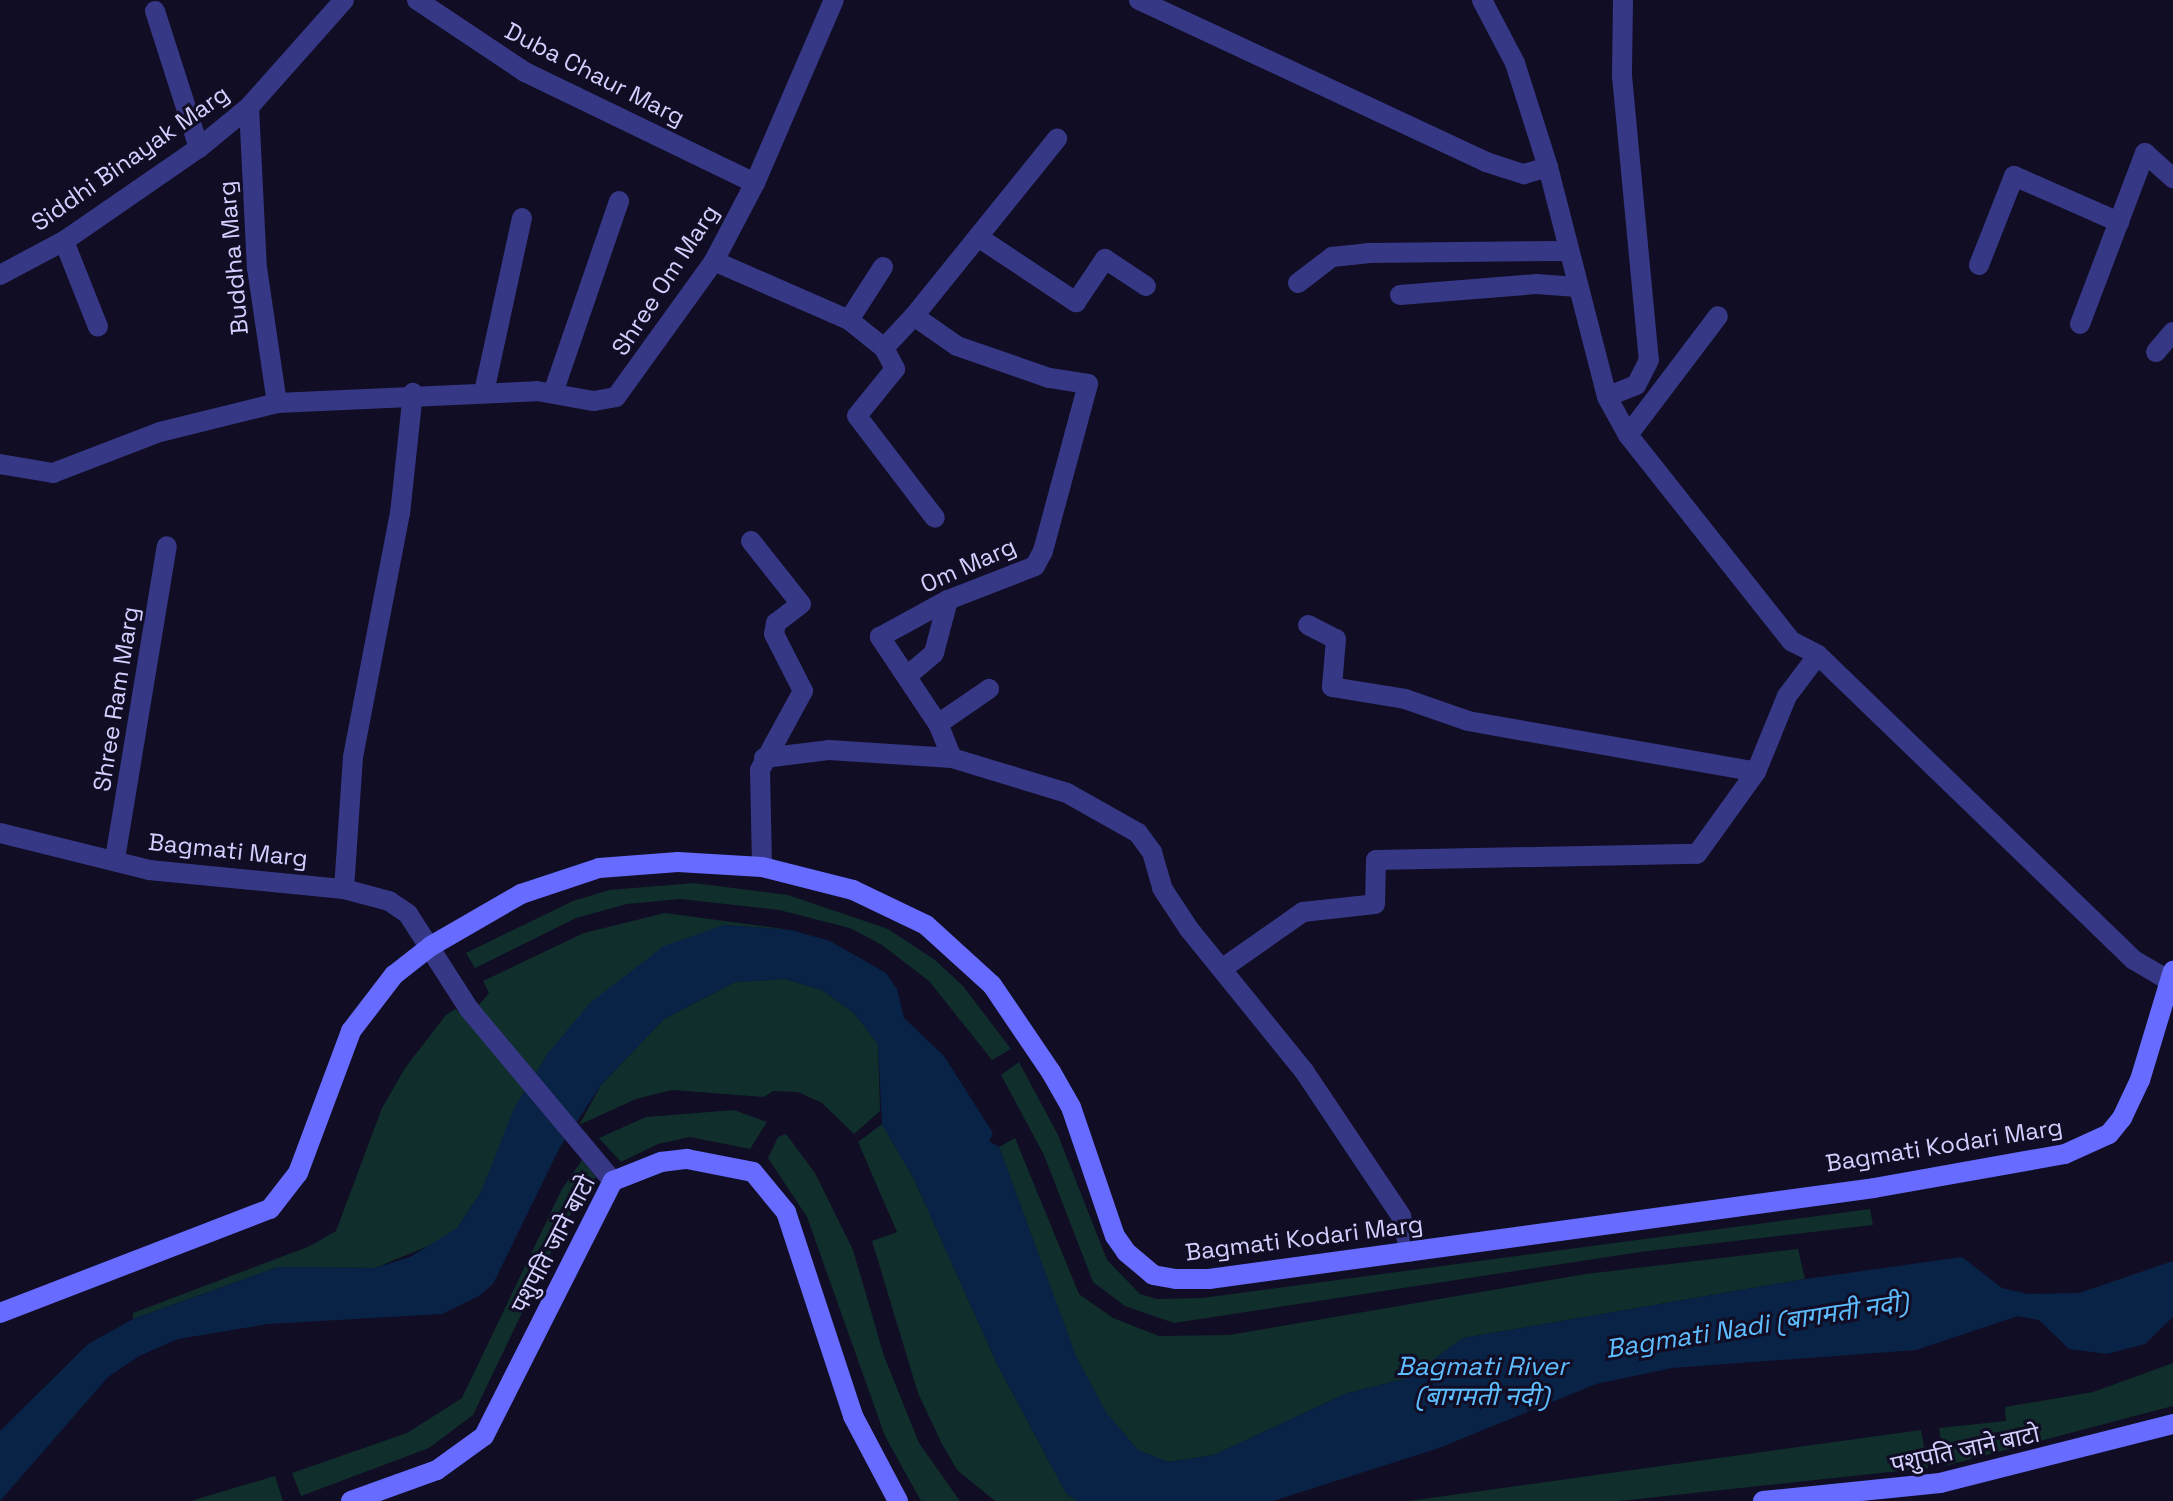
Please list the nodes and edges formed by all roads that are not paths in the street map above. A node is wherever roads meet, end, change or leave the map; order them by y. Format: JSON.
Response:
{"nodes":[{"id":1,"x":344,"y":0,"type":"edge"},
{"id":2,"x":417,"y":0,"type":"edge"},
{"id":3,"x":834,"y":0,"type":"edge"},
{"id":4,"x":1139,"y":0,"type":"edge"},
{"id":5,"x":1482,"y":0,"type":"edge"},
{"id":6,"x":1623,"y":0,"type":"edge"},
{"id":7,"x":155,"y":11,"type":"dead end"},
{"id":8,"x":249,"y":107,"type":"junction"},
{"id":9,"x":1057,"y":139,"type":"dead end"},
{"id":10,"x":199,"y":148,"type":"junction"},
{"id":11,"x":1548,"y":167,"type":"junction"},
{"id":12,"x":2173,"y":178,"type":"edge"},
{"id":13,"x":755,"y":183,"type":"junction"},
{"id":14,"x":619,"y":201,"type":"dead end"},
{"id":15,"x":522,"y":218,"type":"dead end"},
{"id":16,"x":2119,"y":222,"type":"junction"},
{"id":17,"x":978,"y":237,"type":"junction"},
{"id":18,"x":64,"y":241,"type":"junction"},
{"id":19,"x":1569,"y":251,"type":"junction"},
{"id":20,"x":714,"y":261,"type":"junction"},
{"id":21,"x":1979,"y":265,"type":"dead end"},
{"id":22,"x":883,"y":267,"type":"dead end"},
{"id":23,"x":0,"y":275,"type":"edge"},
{"id":24,"x":1298,"y":283,"type":"dead end"},
{"id":25,"x":1146,"y":286,"type":"dead end"},
{"id":26,"x":1578,"y":287,"type":"junction"},
{"id":27,"x":1400,"y":295,"type":"dead end"},
{"id":28,"x":914,"y":316,"type":"junction"},
{"id":29,"x":1718,"y":316,"type":"dead end"},
{"id":30,"x":849,"y":320,"type":"junction"},
{"id":31,"x":2080,"y":324,"type":"dead end"},
{"id":32,"x":98,"y":327,"type":"dead end"},
{"id":33,"x":2173,"y":332,"type":"edge"},
{"id":34,"x":884,"y":348,"type":"junction"},
{"id":35,"x":2156,"y":352,"type":"dead end"},
{"id":36,"x":484,"y":392,"type":"junction"},
{"id":37,"x":413,"y":393,"type":"junction"},
{"id":38,"x":553,"y":393,"type":"junction"},
{"id":39,"x":1607,"y":397,"type":"junction"},
{"id":40,"x":277,"y":403,"type":"junction"},
{"id":41,"x":1628,"y":435,"type":"junction"},
{"id":42,"x":0,"y":464,"type":"edge"},
{"id":43,"x":935,"y":518,"type":"dead end"},
{"id":44,"x":751,"y":541,"type":"dead end"},
{"id":45,"x":167,"y":546,"type":"dead end"},
{"id":46,"x":948,"y":600,"type":"junction"},
{"id":47,"x":1308,"y":625,"type":"dead end"},
{"id":48,"x":1818,"y":655,"type":"junction"},
{"id":49,"x":907,"y":676,"type":"junction"},
{"id":50,"x":989,"y":689,"type":"dead end"},
{"id":51,"x":938,"y":724,"type":"junction"},
{"id":52,"x":764,"y":758,"type":"junction"},
{"id":53,"x":952,"y":758,"type":"junction"},
{"id":54,"x":1756,"y":772,"type":"junction"},
{"id":55,"x":0,"y":833,"type":"edge"},
{"id":56,"x":115,"y":859,"type":"junction"},
{"id":57,"x":762,"y":867,"type":"junction"},
{"id":58,"x":344,"y":889,"type":"junction"},
{"id":59,"x":431,"y":946,"type":"junction"},
{"id":60,"x":1223,"y":968,"type":"junction"},
{"id":61,"x":2172,"y":978,"type":"edge"},
{"id":62,"x":613,"y":1181,"type":"junction"},
{"id":63,"x":1410,"y":1252,"type":"junction"},
{"id":64,"x":0,"y":1313,"type":"edge"},
{"id":65,"x":2173,"y":1424,"type":"edge"},
{"id":66,"x":351,"y":1501,"type":"edge"},
{"id":67,"x":898,"y":1501,"type":"edge"},
{"id":68,"x":1763,"y":1501,"type":"edge"}],
"edges":[{"from":1,"to":8,"type":"street","name":"Siddhi Binayak Marg"},
{"from":2,"to":13,"type":"street","name":"Duba Chaur Marg"},
{"from":3,"to":13,"type":"street","name":"Shree Om Marg"},
{"from":4,"to":11,"type":"street"},
{"from":5,"to":11,"type":"street"},
{"from":6,"to":39,"type":"street"},
{"from":7,"to":10,"type":"street"},
{"from":8,"to":10,"type":"street","name":"Siddhi Binayak Marg"},
{"from":8,"to":40,"type":"street","name":"Buddha Marg"},
{"from":9,"to":17,"type":"street"},
{"from":10,"to":18,"type":"street","name":"Siddhi Binayak Marg"},
{"from":11,"to":19,"type":"street"},
{"from":12,"to":16,"type":"street"},
{"from":13,"to":20,"type":"street","name":"Shree Om Marg"},
{"from":14,"to":38,"type":"street"},
{"from":15,"to":36,"type":"street"},
{"from":16,"to":21,"type":"street"},
{"from":16,"to":31,"type":"street"},
{"from":17,"to":25,"type":"street"},
{"from":17,"to":28,"type":"street"},
{"from":18,"to":23,"type":"street","name":"Siddhi Binayak Marg"},
{"from":18,"to":32,"type":"street"},
{"from":19,"to":24,"type":"street"},
{"from":19,"to":26,"type":"street"},
{"from":20,"to":30,"type":"street"},
{"from":20,"to":38,"type":"street","name":"Shree Om Marg"},
{"from":22,"to":30,"type":"street"},
{"from":26,"to":27,"type":"street"},
{"from":26,"to":39,"type":"street"},
{"from":28,"to":34,"type":"street"},
{"from":28,"to":46,"type":"street","name":"Om Marg"},
{"from":29,"to":41,"type":"street"},
{"from":30,"to":34,"type":"street"},
{"from":33,"to":35,"type":"street"},
{"from":34,"to":43,"type":"street"},
{"from":36,"to":37,"type":"street","name":"Shree Om Marg"},
{"from":36,"to":38,"type":"street","name":"Shree Om Marg"},
{"from":37,"to":40,"type":"street","name":"Shree Om Marg"},
{"from":37,"to":58,"type":"street"},
{"from":39,"to":41,"type":"street"},
{"from":40,"to":42,"type":"street","name":"Shree Om Marg"},
{"from":41,"to":48,"type":"street"},
{"from":44,"to":52,"type":"street"},
{"from":45,"to":56,"type":"street","name":"Shree Ram Marg"},
{"from":46,"to":49,"type":"street"},
{"from":46,"to":49,"type":"street","name":"Om Marg"},
{"from":47,"to":54,"type":"street"},
{"from":48,"to":54,"type":"street"},
{"from":48,"to":61,"type":"street"},
{"from":49,"to":51,"type":"street","name":"Om Marg"},
{"from":50,"to":51,"type":"street"},
{"from":51,"to":53,"type":"street","name":"Om Marg"},
{"from":52,"to":53,"type":"street"},
{"from":52,"to":57,"type":"street"},
{"from":53,"to":60,"type":"street"},
{"from":54,"to":60,"type":"street"},
{"from":55,"to":56,"type":"street","name":"Bagmati Marg"},
{"from":56,"to":58,"type":"street","name":"Bagmati Marg"},
{"from":57,"to":59,"type":"main road","name":"Bagmati Kodari Marg"},
{"from":57,"to":63,"type":"main road","name":"Bagmati Kodari Marg"},
{"from":58,"to":59,"type":"street","name":"Bagmati Marg"},
{"from":59,"to":62,"type":"street","name":"Bagmati Marg"},
{"from":59,"to":64,"type":"main road","name":"Bagmati Kodari Marg"},
{"from":60,"to":63,"type":"street"},
{"from":61,"to":63,"type":"main road","name":"Bagmati Kodari Marg"},
{"from":62,"to":66,"type":"main road","name":"पशुपति जाने बाटो"},
{"from":62,"to":67,"type":"main road","name":"पशुपति जाने बाटो"},
{"from":65,"to":68,"type":"main road","name":"पशुपति जाने बाटो"}]}
